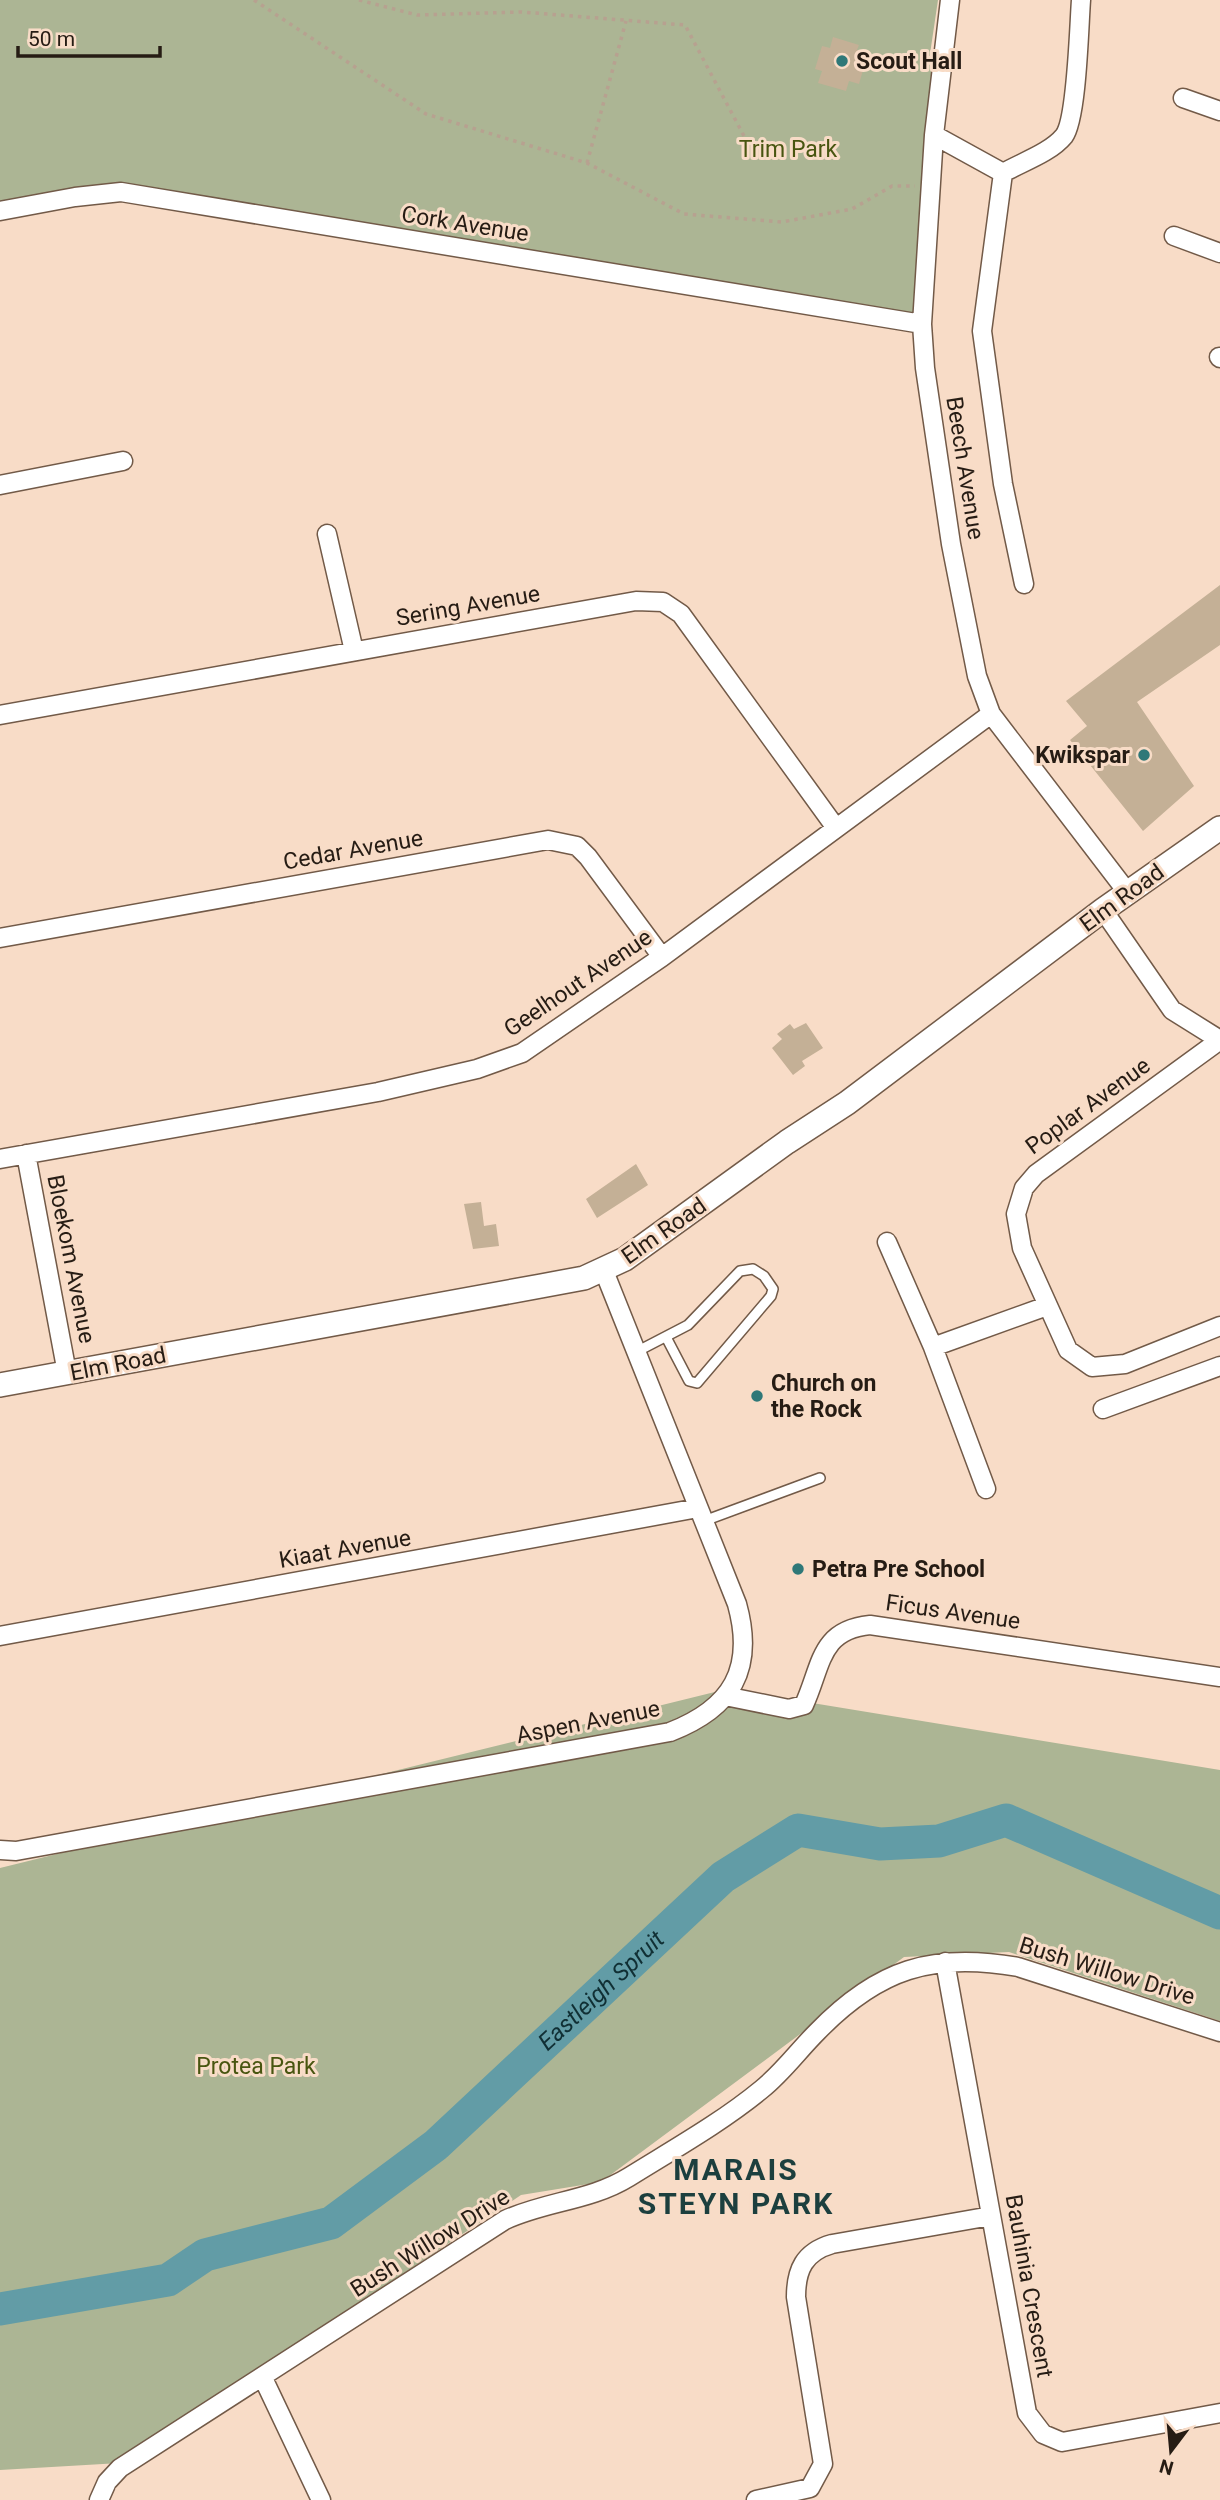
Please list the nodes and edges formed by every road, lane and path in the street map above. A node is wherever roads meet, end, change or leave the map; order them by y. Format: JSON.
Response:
{"nodes":[{"id":1,"x":254,"y":0,"type":"edge"},
{"id":2,"x":359,"y":0,"type":"edge"},
{"id":3,"x":950,"y":0,"type":"edge"},
{"id":4,"x":1081,"y":0,"type":"edge"},
{"id":5,"x":626,"y":21,"type":"junction"},
{"id":6,"x":1183,"y":98,"type":"dead end"},
{"id":7,"x":1220,"y":111,"type":"edge"},
{"id":8,"x":934,"y":135,"type":"junction"},
{"id":9,"x":744,"y":136,"type":"dead end"},
{"id":10,"x":587,"y":163,"type":"junction"},
{"id":11,"x":1003,"y":173,"type":"junction"},
{"id":12,"x":930,"y":186,"type":"junction"},
{"id":13,"x":0,"y":211,"type":"edge"},
{"id":14,"x":1174,"y":236,"type":"dead end"},
{"id":15,"x":1220,"y":254,"type":"edge"},
{"id":16,"x":922,"y":324,"type":"junction"},
{"id":17,"x":123,"y":461,"type":"dead end"},
{"id":18,"x":0,"y":485,"type":"edge"},
{"id":19,"x":327,"y":534,"type":"dead end"},
{"id":20,"x":1024,"y":583,"type":"dead end"},
{"id":21,"x":354,"y":651,"type":"junction"},
{"id":22,"x":990,"y":714,"type":"junction"},
{"id":23,"x":0,"y":715,"type":"edge"},
{"id":24,"x":836,"y":828,"type":"junction"},
{"id":25,"x":1220,"y":828,"type":"edge"},
{"id":26,"x":1128,"y":893,"type":"junction"},
{"id":27,"x":1103,"y":910,"type":"junction"},
{"id":28,"x":0,"y":938,"type":"edge"},
{"id":29,"x":662,"y":957,"type":"junction"},
{"id":30,"x":1220,"y":1040,"type":"edge"},
{"id":31,"x":26,"y":1154,"type":"junction"},
{"id":32,"x":0,"y":1159,"type":"edge"},
{"id":33,"x":887,"y":1242,"type":"dead end"},
{"id":34,"x":604,"y":1271,"type":"junction"},
{"id":35,"x":1047,"y":1306,"type":"junction"},
{"id":36,"x":1220,"y":1326,"type":"edge"},
{"id":37,"x":666,"y":1337,"type":"junction"},
{"id":38,"x":933,"y":1347,"type":"junction"},
{"id":39,"x":636,"y":1352,"type":"junction"},
{"id":40,"x":1220,"y":1366,"type":"edge"},
{"id":41,"x":68,"y":1373,"type":"junction"},
{"id":42,"x":0,"y":1385,"type":"edge"},
{"id":43,"x":1103,"y":1409,"type":"dead end"},
{"id":44,"x":820,"y":1478,"type":"dead end"},
{"id":45,"x":986,"y":1489,"type":"dead end"},
{"id":46,"x":701,"y":1514,"type":"junction"},
{"id":47,"x":0,"y":1636,"type":"edge"},
{"id":48,"x":1220,"y":1677,"type":"edge"},
{"id":49,"x":725,"y":1696,"type":"junction"},
{"id":50,"x":0,"y":1850,"type":"edge"},
{"id":51,"x":945,"y":1962,"type":"junction"},
{"id":52,"x":1220,"y":2032,"type":"edge"},
{"id":53,"x":991,"y":2216,"type":"junction"},
{"id":54,"x":263,"y":2378,"type":"junction"},
{"id":55,"x":1220,"y":2413,"type":"edge"},
{"id":56,"x":99,"y":2500,"type":"edge"},
{"id":57,"x":321,"y":2500,"type":"edge"},
{"id":58,"x":756,"y":2500,"type":"edge"}],
"edges":[{"from":1,"to":10,"type":"path"},
{"from":2,"to":5,"type":"path"},
{"from":3,"to":8,"type":"street","name":"Beech Avenue"},
{"from":4,"to":11,"type":"street"},
{"from":5,"to":9,"type":"path"},
{"from":5,"to":10,"type":"path"},
{"from":6,"to":7,"type":"street"},
{"from":8,"to":11,"type":"street"},
{"from":8,"to":12,"type":"street","name":"Beech Avenue"},
{"from":10,"to":12,"type":"path"},
{"from":11,"to":20,"type":"street"},
{"from":12,"to":16,"type":"street","name":"Beech Avenue"},
{"from":13,"to":16,"type":"street","name":"Cork Avenue"},
{"from":14,"to":15,"type":"street"},
{"from":16,"to":22,"type":"street","name":"Beech Avenue"},
{"from":17,"to":18,"type":"street"},
{"from":19,"to":21,"type":"street"},
{"from":21,"to":23,"type":"street","name":"Sering Avenue"},
{"from":21,"to":24,"type":"street","name":"Sering Avenue"},
{"from":22,"to":24,"type":"street","name":"Geelhout Avenue"},
{"from":22,"to":26,"type":"street","name":"Beech Avenue"},
{"from":24,"to":29,"type":"street","name":"Geelhout Avenue"},
{"from":25,"to":26,"type":"street","name":"Elm Road"},
{"from":26,"to":27,"type":"street","name":"Elm Road"},
{"from":27,"to":30,"type":"street"},
{"from":27,"to":34,"type":"street","name":"Elm Road"},
{"from":28,"to":29,"type":"street","name":"Cedar Avenue"},
{"from":29,"to":31,"type":"street","name":"Geelhout Avenue"},
{"from":30,"to":35,"type":"street","name":"Poplar Avenue"},
{"from":31,"to":32,"type":"street","name":"Geelhout Avenue"},
{"from":31,"to":41,"type":"street","name":"Bloekom Avenue"},
{"from":33,"to":38,"type":"street"},
{"from":34,"to":39,"type":"street","name":"Aspen Avenue"},
{"from":34,"to":41,"type":"street","name":"Elm Road"},
{"from":35,"to":36,"type":"street","name":"Poplar Avenue"},
{"from":35,"to":38,"type":"street"},
{"from":37,"to":37,"type":"lane"},
{"from":37,"to":39,"type":"lane"},
{"from":38,"to":45,"type":"street"},
{"from":39,"to":46,"type":"street","name":"Aspen Avenue"},
{"from":40,"to":43,"type":"street"},
{"from":41,"to":42,"type":"street","name":"Elm Road"},
{"from":44,"to":46,"type":"lane"},
{"from":46,"to":47,"type":"street","name":"Kiaat Avenue"},
{"from":46,"to":49,"type":"street","name":"Aspen Avenue"},
{"from":48,"to":49,"type":"street","name":"Ficus Avenue"},
{"from":49,"to":50,"type":"street","name":"Aspen Avenue"},
{"from":51,"to":52,"type":"street","name":"Bush Willow Drive"},
{"from":51,"to":53,"type":"street","name":"Bauhinia Crescent"},
{"from":51,"to":54,"type":"street","name":"Bush Willow Drive"},
{"from":53,"to":55,"type":"street","name":"Bauhinia Crescent"},
{"from":53,"to":58,"type":"street"},
{"from":54,"to":56,"type":"street","name":"Bush Willow Drive"},
{"from":54,"to":57,"type":"street"}]}
